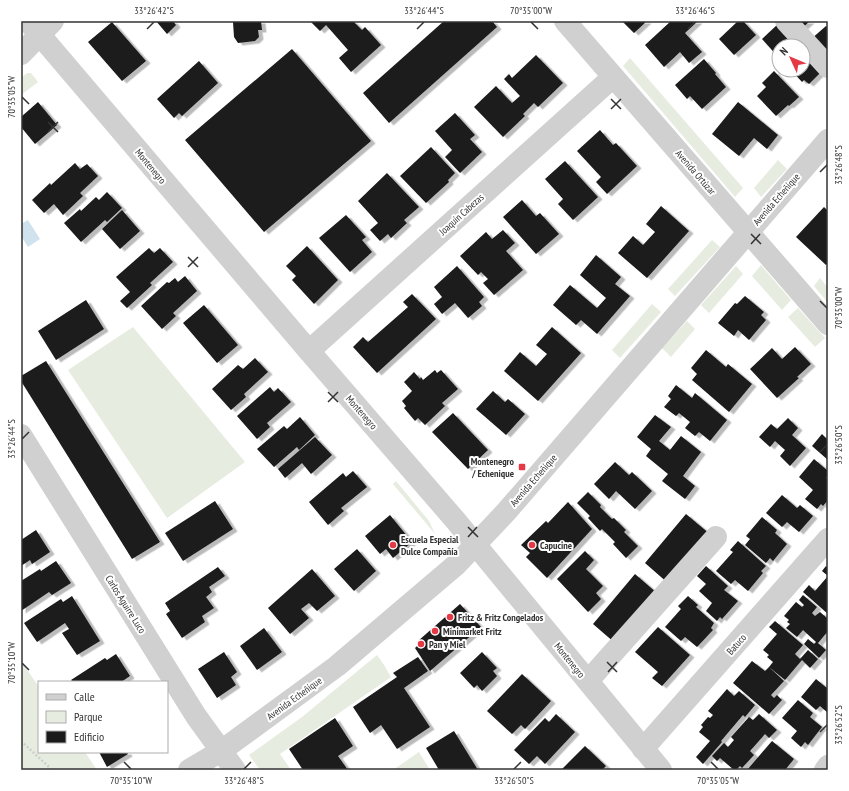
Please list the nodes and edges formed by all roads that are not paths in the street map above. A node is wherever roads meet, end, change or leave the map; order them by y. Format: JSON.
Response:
{"nodes":[{"id":1,"x":565,"y":21,"type":"edge"},
{"id":2,"x":786,"y":21,"type":"edge"},
{"id":3,"x":40,"y":26,"type":"edge"},
{"id":4,"x":21,"y":54,"type":"edge"},
{"id":5,"x":828,"y":67,"type":"edge"},
{"id":6,"x":613,"y":77,"type":"junction"},
{"id":7,"x":828,"y":140,"type":"edge"},
{"id":8,"x":748,"y":231,"type":"junction"},
{"id":9,"x":828,"y":324,"type":"edge"},
{"id":10,"x":309,"y":351,"type":"junction"},
{"id":11,"x":21,"y":435,"type":"edge"},
{"id":12,"x":716,"y":537,"type":"dead end"},
{"id":13,"x":828,"y":539,"type":"edge"},
{"id":14,"x":475,"y":544,"type":"junction"},
{"id":15,"x":588,"y":681,"type":"junction"},
{"id":16,"x":643,"y":749,"type":"junction"},
{"id":17,"x":221,"y":751,"type":"junction"},
{"id":18,"x":828,"y":766,"type":"edge"},
{"id":19,"x":189,"y":770,"type":"edge"},
{"id":20,"x":235,"y":770,"type":"edge"},
{"id":21,"x":661,"y":770,"type":"edge"},
{"id":22,"x":825,"y":770,"type":"edge"}],
"edges":[{"from":1,"to":6,"type":"street","name":"Avenida Ortúzar"},
{"from":2,"to":5,"type":"street"},
{"from":3,"to":4,"type":"street"},
{"from":3,"to":10,"type":"street","name":"Montenegro"},
{"from":6,"to":8,"type":"street","name":"Avenida Ortúzar"},
{"from":6,"to":10,"type":"street","name":"Joaquín Cabezas"},
{"from":7,"to":8,"type":"street","name":"Avenida Echeñique"},
{"from":8,"to":9,"type":"street","name":"Avenida Ortúzar"},
{"from":8,"to":14,"type":"street","name":"Avenida Echeñique"},
{"from":10,"to":14,"type":"street","name":"Montenegro"},
{"from":11,"to":17,"type":"street","name":"Carlos Aguirre Luco"},
{"from":12,"to":15,"type":"street"},
{"from":13,"to":16,"type":"street","name":"Batuco"},
{"from":14,"to":15,"type":"street","name":"Montenegro"},
{"from":14,"to":17,"type":"street","name":"Avenida Echeñique"},
{"from":15,"to":16,"type":"street","name":"Montenegro"},
{"from":16,"to":21,"type":"street","name":"Montenegro"},
{"from":17,"to":19,"type":"street","name":"Avenida Echeñique"},
{"from":17,"to":20,"type":"street","name":"Carlos Aguirre Luco"},
{"from":18,"to":22,"type":"street"}]}
